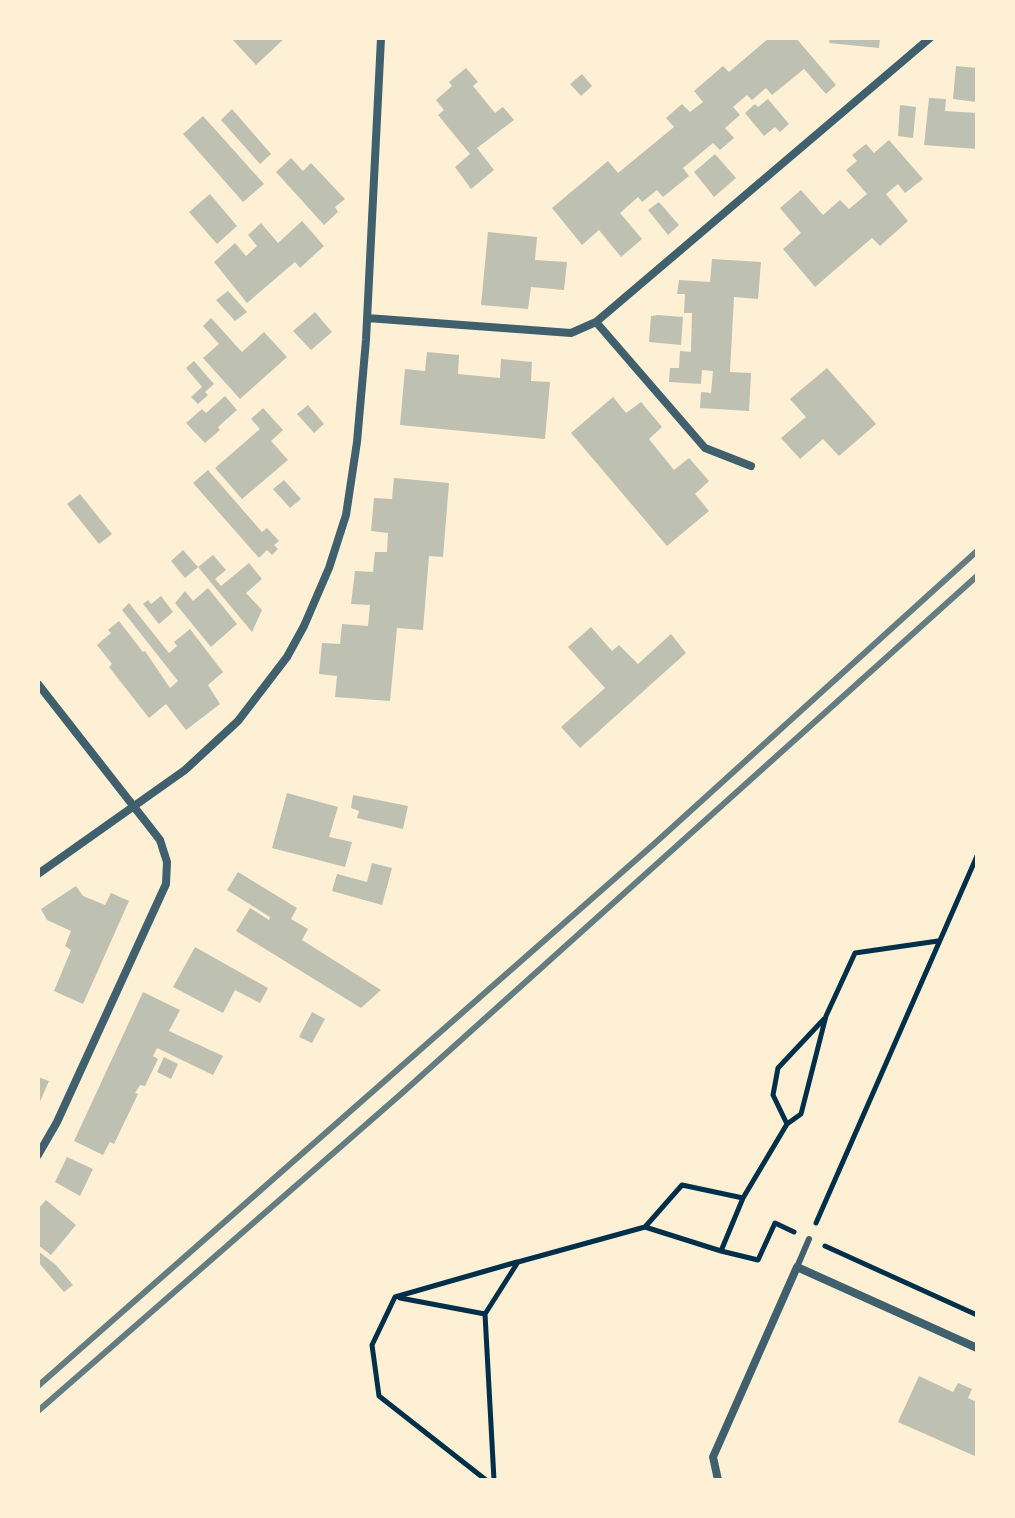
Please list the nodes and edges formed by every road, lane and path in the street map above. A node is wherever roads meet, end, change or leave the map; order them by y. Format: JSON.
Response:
{"nodes":[{"id":1,"x":381,"y":38,"type":"edge"},
{"id":2,"x":930,"y":38,"type":"edge"},
{"id":3,"x":367,"y":318,"type":"junction"},
{"id":4,"x":596,"y":322,"type":"junction"},
{"id":5,"x":751,"y":466,"type":"dead end"},
{"id":6,"x":38,"y":684,"type":"edge"},
{"id":7,"x":134,"y":807,"type":"junction"},
{"id":8,"x":977,"y":856,"type":"edge"},
{"id":9,"x":38,"y":874,"type":"edge"},
{"id":10,"x":940,"y":940,"type":"junction"},
{"id":11,"x":826,"y":1016,"type":"junction"},
{"id":12,"x":787,"y":1124,"type":"junction"},
{"id":13,"x":38,"y":1155,"type":"edge"},
{"id":14,"x":743,"y":1198,"type":"junction"},
{"id":15,"x":645,"y":1227,"type":"junction"},
{"id":16,"x":809,"y":1239,"type":"junction"},
{"id":17,"x":721,"y":1251,"type":"junction"},
{"id":18,"x":518,"y":1262,"type":"junction"},
{"id":19,"x":797,"y":1267,"type":"junction"},
{"id":20,"x":395,"y":1297,"type":"junction"},
{"id":21,"x":485,"y":1314,"type":"junction"},
{"id":22,"x":977,"y":1315,"type":"edge"},
{"id":23,"x":977,"y":1348,"type":"edge"},
{"id":24,"x":486,"y":1480,"type":"edge"},
{"id":25,"x":494,"y":1480,"type":"edge"},
{"id":26,"x":718,"y":1480,"type":"edge"}],
"edges":[{"from":1,"to":3,"type":"street"},
{"from":2,"to":4,"type":"street"},
{"from":3,"to":4,"type":"street"},
{"from":3,"to":7,"type":"street"},
{"from":4,"to":5,"type":"street"},
{"from":6,"to":7,"type":"street"},
{"from":7,"to":9,"type":"street"},
{"from":7,"to":13,"type":"street"},
{"from":8,"to":10,"type":"path"},
{"from":10,"to":11,"type":"path"},
{"from":10,"to":16,"type":"path"},
{"from":11,"to":12,"type":"path"},
{"from":11,"to":12,"type":"path"},
{"from":12,"to":14,"type":"path"},
{"from":14,"to":15,"type":"path"},
{"from":14,"to":17,"type":"path"},
{"from":15,"to":17,"type":"path"},
{"from":15,"to":18,"type":"path"},
{"from":16,"to":17,"type":"path"},
{"from":16,"to":19,"type":"lane"},
{"from":16,"to":22,"type":"path"},
{"from":18,"to":20,"type":"path"},
{"from":18,"to":21,"type":"path"},
{"from":19,"to":23,"type":"street"},
{"from":19,"to":26,"type":"street"},
{"from":20,"to":21,"type":"path"},
{"from":20,"to":24,"type":"path"},
{"from":21,"to":25,"type":"path"}]}
